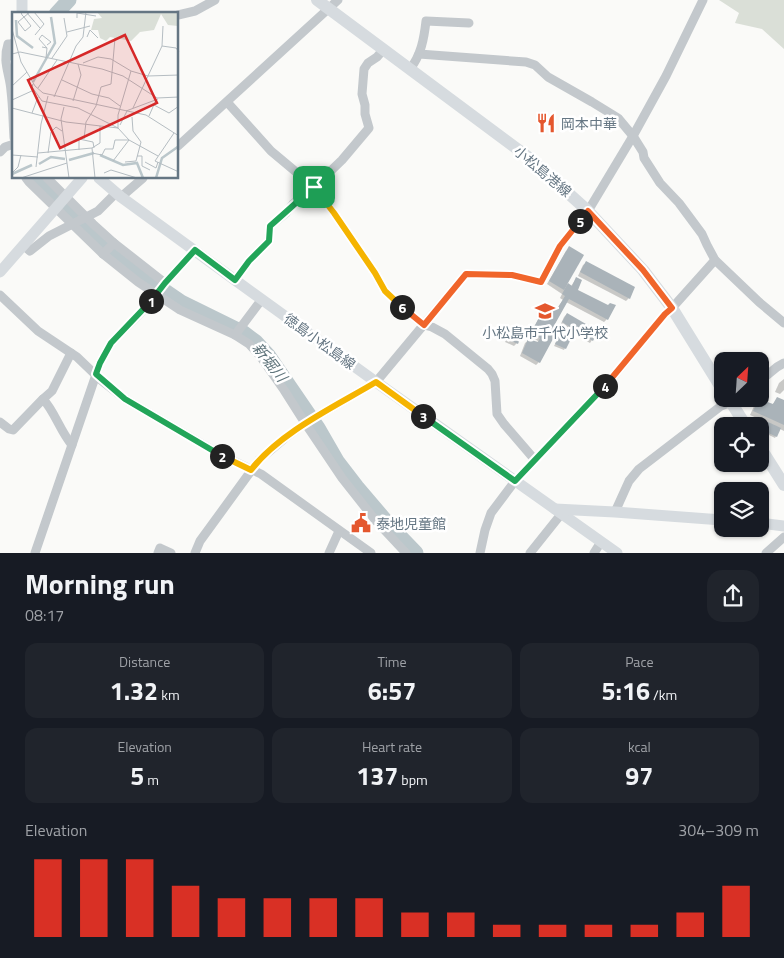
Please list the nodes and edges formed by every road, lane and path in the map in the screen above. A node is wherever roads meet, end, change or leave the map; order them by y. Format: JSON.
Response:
{"nodes":[{"id":1,"x":215,"y":0,"type":"edge"},
{"id":2,"x":317,"y":0,"type":"edge"},
{"id":3,"x":703,"y":0,"type":"edge"},
{"id":4,"x":334,"y":4,"type":"edge"},
{"id":5,"x":179,"y":15,"type":"edge"},
{"id":6,"x":469,"y":23,"type":"dead end"},
{"id":7,"x":12,"y":44,"type":"edge"},
{"id":8,"x":383,"y":50,"type":"junction"},
{"id":9,"x":419,"y":54,"type":"junction"},
{"id":10,"x":410,"y":69,"type":"junction"},
{"id":11,"x":12,"y":82,"type":"edge"},
{"id":12,"x":0,"y":86,"type":"edge"},
{"id":13,"x":227,"y":102,"type":"junction"},
{"id":14,"x":633,"y":136,"type":"junction"},
{"id":15,"x":12,"y":145,"type":"edge"},
{"id":16,"x":179,"y":145,"type":"edge"},
{"id":17,"x":0,"y":152,"type":"edge"},
{"id":18,"x":27,"y":179,"type":"edge"},
{"id":19,"x":48,"y":179,"type":"edge"},
{"id":20,"x":81,"y":179,"type":"edge"},
{"id":21,"x":100,"y":179,"type":"edge"},
{"id":22,"x":142,"y":179,"type":"edge"},
{"id":23,"x":314,"y":187,"type":"junction"},
{"id":24,"x":119,"y":195,"type":"junction"},
{"id":25,"x":61,"y":202,"type":"junction"},
{"id":26,"x":588,"y":211,"type":"junction"},
{"id":27,"x":80,"y":221,"type":"junction"},
{"id":28,"x":23,"y":245,"type":"junction"},
{"id":29,"x":108,"y":249,"type":"junction"},
{"id":30,"x":195,"y":250,"type":"junction"},
{"id":31,"x":715,"y":260,"type":"junction"},
{"id":32,"x":0,"y":272,"type":"edge"},
{"id":33,"x":235,"y":280,"type":"junction"},
{"id":34,"x":160,"y":289,"type":"junction"},
{"id":35,"x":0,"y":295,"type":"edge"},
{"id":36,"x":262,"y":299,"type":"junction"},
{"id":37,"x":672,"y":308,"type":"junction"},
{"id":38,"x":784,"y":323,"type":"edge"},
{"id":39,"x":424,"y":325,"type":"junction"},
{"id":40,"x":236,"y":334,"type":"junction"},
{"id":41,"x":71,"y":353,"type":"junction"},
{"id":42,"x":784,"y":363,"type":"edge"},
{"id":43,"x":96,"y":374,"type":"junction"},
{"id":44,"x":769,"y":374,"type":"edge"},
{"id":45,"x":714,"y":376,"type":"edge"},
{"id":46,"x":376,"y":382,"type":"junction"},
{"id":47,"x":43,"y":399,"type":"junction"},
{"id":48,"x":718,"y":408,"type":"edge"},
{"id":49,"x":0,"y":422,"type":"edge"},
{"id":50,"x":306,"y":423,"type":"junction"},
{"id":51,"x":72,"y":445,"type":"junction"},
{"id":52,"x":535,"y":460,"type":"junction"},
{"id":53,"x":769,"y":462,"type":"edge"},
{"id":54,"x":251,"y":470,"type":"junction"},
{"id":55,"x":515,"y":481,"type":"junction"},
{"id":56,"x":784,"y":485,"type":"edge"},
{"id":57,"x":558,"y":511,"type":"junction"},
{"id":58,"x":615,"y":512,"type":"junction"},
{"id":59,"x":714,"y":519,"type":"edge"},
{"id":60,"x":339,"y":531,"type":"junction"},
{"id":61,"x":784,"y":537,"type":"edge"},
{"id":62,"x":601,"y":542,"type":"junction"},
{"id":63,"x":35,"y":553,"type":"edge"},
{"id":64,"x":158,"y":553,"type":"edge"},
{"id":65,"x":171,"y":553,"type":"edge"},
{"id":66,"x":194,"y":553,"type":"edge"},
{"id":67,"x":329,"y":553,"type":"edge"},
{"id":68,"x":371,"y":553,"type":"edge"},
{"id":69,"x":406,"y":553,"type":"edge"},
{"id":70,"x":480,"y":553,"type":"edge"},
{"id":71,"x":530,"y":553,"type":"edge"},
{"id":72,"x":594,"y":553,"type":"edge"},
{"id":73,"x":617,"y":553,"type":"edge"},
{"id":74,"x":766,"y":553,"type":"edge"}],
"edges":[{"from":1,"to":5,"type":"street"},
{"from":2,"to":4,"type":"main road","name":"小松島港線"},
{"from":3,"to":14,"type":"street"},
{"from":4,"to":8,"type":"main road","name":"小松島港線"},
{"from":4,"to":13,"type":"street"},
{"from":6,"to":9,"type":"street"},
{"from":7,"to":11,"type":"street"},
{"from":8,"to":10,"type":"main road","name":"小松島港線"},
{"from":8,"to":23,"type":"street"},
{"from":9,"to":10,"type":"street"},
{"from":9,"to":14,"type":"street"},
{"from":10,"to":26,"type":"main road","name":"小松島港線"},
{"from":11,"to":12,"type":"street"},
{"from":13,"to":16,"type":"street"},
{"from":13,"to":23,"type":"street"},
{"from":14,"to":26,"type":"street"},
{"from":14,"to":31,"type":"street"},
{"from":15,"to":17,"type":"street"},
{"from":18,"to":25,"type":"street"},
{"from":19,"to":25,"type":"street"},
{"from":20,"to":25,"type":"main road"},
{"from":21,"to":24,"type":"main road","name":"徳島小松島線"},
{"from":22,"to":24,"type":"street"},
{"from":23,"to":33,"type":"street"},
{"from":23,"to":39,"type":"street"},
{"from":24,"to":27,"type":"street"},
{"from":24,"to":30,"type":"main road","name":"徳島小松島線"},
{"from":25,"to":27,"type":"street"},
{"from":25,"to":27,"type":"street"},
{"from":25,"to":28,"type":"main road"},
{"from":26,"to":37,"type":"main road","name":"小松島港線"},
{"from":26,"to":39,"type":"street"},
{"from":27,"to":28,"type":"street"},
{"from":27,"to":29,"type":"street"},
{"from":27,"to":29,"type":"street"},
{"from":28,"to":32,"type":"main road"},
{"from":29,"to":34,"type":"street"},
{"from":29,"to":34,"type":"street"},
{"from":30,"to":33,"type":"main road","name":"徳島小松島線"},
{"from":30,"to":34,"type":"street"},
{"from":31,"to":37,"type":"street"},
{"from":31,"to":38,"type":"street"},
{"from":33,"to":36,"type":"main road","name":"徳島小松島線"},
{"from":34,"to":40,"type":"street"},
{"from":34,"to":43,"type":"street"},
{"from":35,"to":41,"type":"street"},
{"from":36,"to":40,"type":"street"},
{"from":36,"to":46,"type":"main road","name":"徳島小松島線"},
{"from":37,"to":45,"type":"main road","name":"小松島港線"},
{"from":37,"to":52,"type":"street"},
{"from":39,"to":46,"type":"street"},
{"from":39,"to":52,"type":"street"},
{"from":40,"to":50,"type":"street"},
{"from":41,"to":43,"type":"street"},
{"from":41,"to":47,"type":"street"},
{"from":42,"to":44,"type":"street"},
{"from":43,"to":51,"type":"street"},
{"from":43,"to":54,"type":"street"},
{"from":46,"to":50,"type":"street"},
{"from":46,"to":55,"type":"main road","name":"徳島小松島線"},
{"from":47,"to":49,"type":"street"},
{"from":47,"to":51,"type":"street"},
{"from":48,"to":58,"type":"street"},
{"from":50,"to":54,"type":"street"},
{"from":50,"to":69,"type":"street"},
{"from":51,"to":63,"type":"street"},
{"from":52,"to":55,"type":"street"},
{"from":53,"to":56,"type":"main road"},
{"from":54,"to":60,"type":"street"},
{"from":54,"to":66,"type":"street"},
{"from":55,"to":57,"type":"main road","name":"徳島小松島線"},
{"from":55,"to":70,"type":"street"},
{"from":57,"to":58,"type":"main road"},
{"from":57,"to":62,"type":"main road","name":"徳島小松島線"},
{"from":57,"to":71,"type":"street"},
{"from":58,"to":59,"type":"main road"},
{"from":60,"to":67,"type":"street"},
{"from":60,"to":68,"type":"street"},
{"from":61,"to":74,"type":"street"},
{"from":62,"to":72,"type":"street"},
{"from":62,"to":73,"type":"main road","name":"徳島小松島線"},
{"from":64,"to":65,"type":"street"}]}
